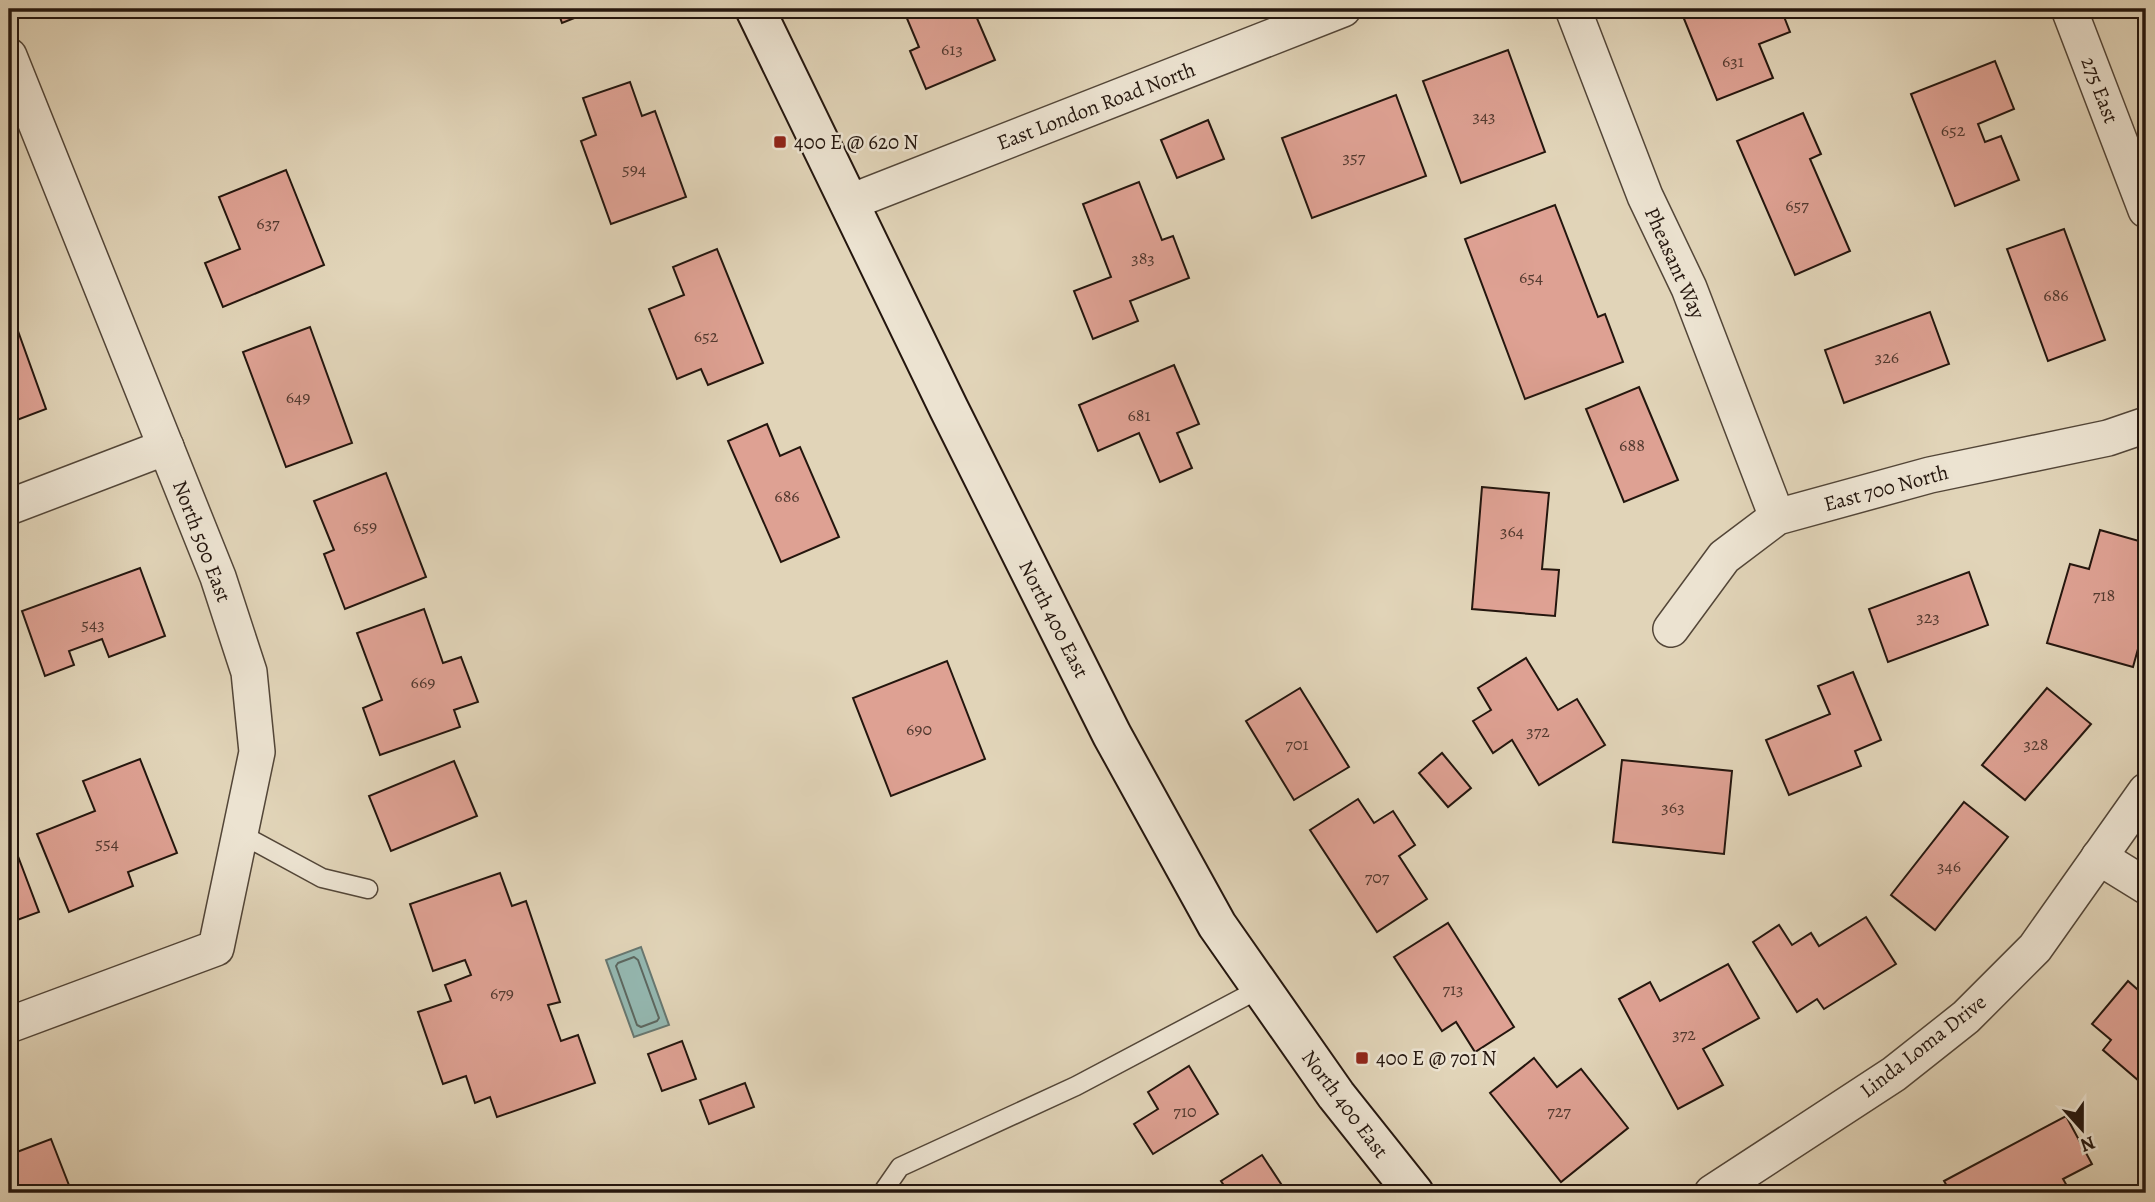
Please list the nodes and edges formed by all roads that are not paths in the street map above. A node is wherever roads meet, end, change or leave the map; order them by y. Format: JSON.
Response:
{"nodes":[{"id":1,"x":755,"y":9,"type":"edge"},
{"id":2,"x":1343,"y":9,"type":"edge"},
{"id":3,"x":1573,"y":9,"type":"edge"},
{"id":4,"x":2069,"y":9,"type":"edge"},
{"id":5,"x":9,"y":56,"type":"edge"},
{"id":6,"x":848,"y":203,"type":"junction"},
{"id":7,"x":2146,"y":210,"type":"edge"},
{"id":8,"x":2146,"y":425,"type":"edge"},
{"id":9,"x":166,"y":447,"type":"junction"},
{"id":10,"x":9,"y":507,"type":"edge"},
{"id":11,"x":1777,"y":517,"type":"junction"},
{"id":12,"x":1671,"y":629,"type":"dead end"},
{"id":13,"x":2146,"y":791,"type":"edge"},
{"id":14,"x":239,"y":833,"type":"junction"},
{"id":15,"x":2099,"y":857,"type":"junction"},
{"id":16,"x":2146,"y":886,"type":"edge"},
{"id":17,"x":369,"y":888,"type":"dead end"},
{"id":18,"x":1261,"y":988,"type":"junction"},
{"id":19,"x":9,"y":1025,"type":"edge"},
{"id":20,"x":882,"y":1193,"type":"edge"},
{"id":21,"x":1414,"y":1193,"type":"edge"},
{"id":22,"x":1712,"y":1193,"type":"edge"}],
"edges":[{"from":1,"to":6,"type":"street","name":"North 400 East"},
{"from":2,"to":6,"type":"street","name":"East London Road North"},
{"from":3,"to":11,"type":"street","name":"Pheasant Way"},
{"from":4,"to":7,"type":"street","name":"275 East"},
{"from":5,"to":9,"type":"street","name":"North 500 East"},
{"from":6,"to":18,"type":"street","name":"North 400 East"},
{"from":8,"to":11,"type":"street","name":"East 700 North"},
{"from":9,"to":10,"type":"street"},
{"from":9,"to":14,"type":"street","name":"North 500 East"},
{"from":11,"to":12,"type":"street","name":"East 700 North"},
{"from":13,"to":15,"type":"street","name":"Linda Loma Drive"},
{"from":14,"to":17,"type":"lane"},
{"from":14,"to":19,"type":"street","name":"North 500 East"},
{"from":15,"to":16,"type":"street"},
{"from":15,"to":22,"type":"street","name":"Linda Loma Drive"},
{"from":18,"to":20,"type":"lane"},
{"from":18,"to":21,"type":"street","name":"North 400 East"}]}
